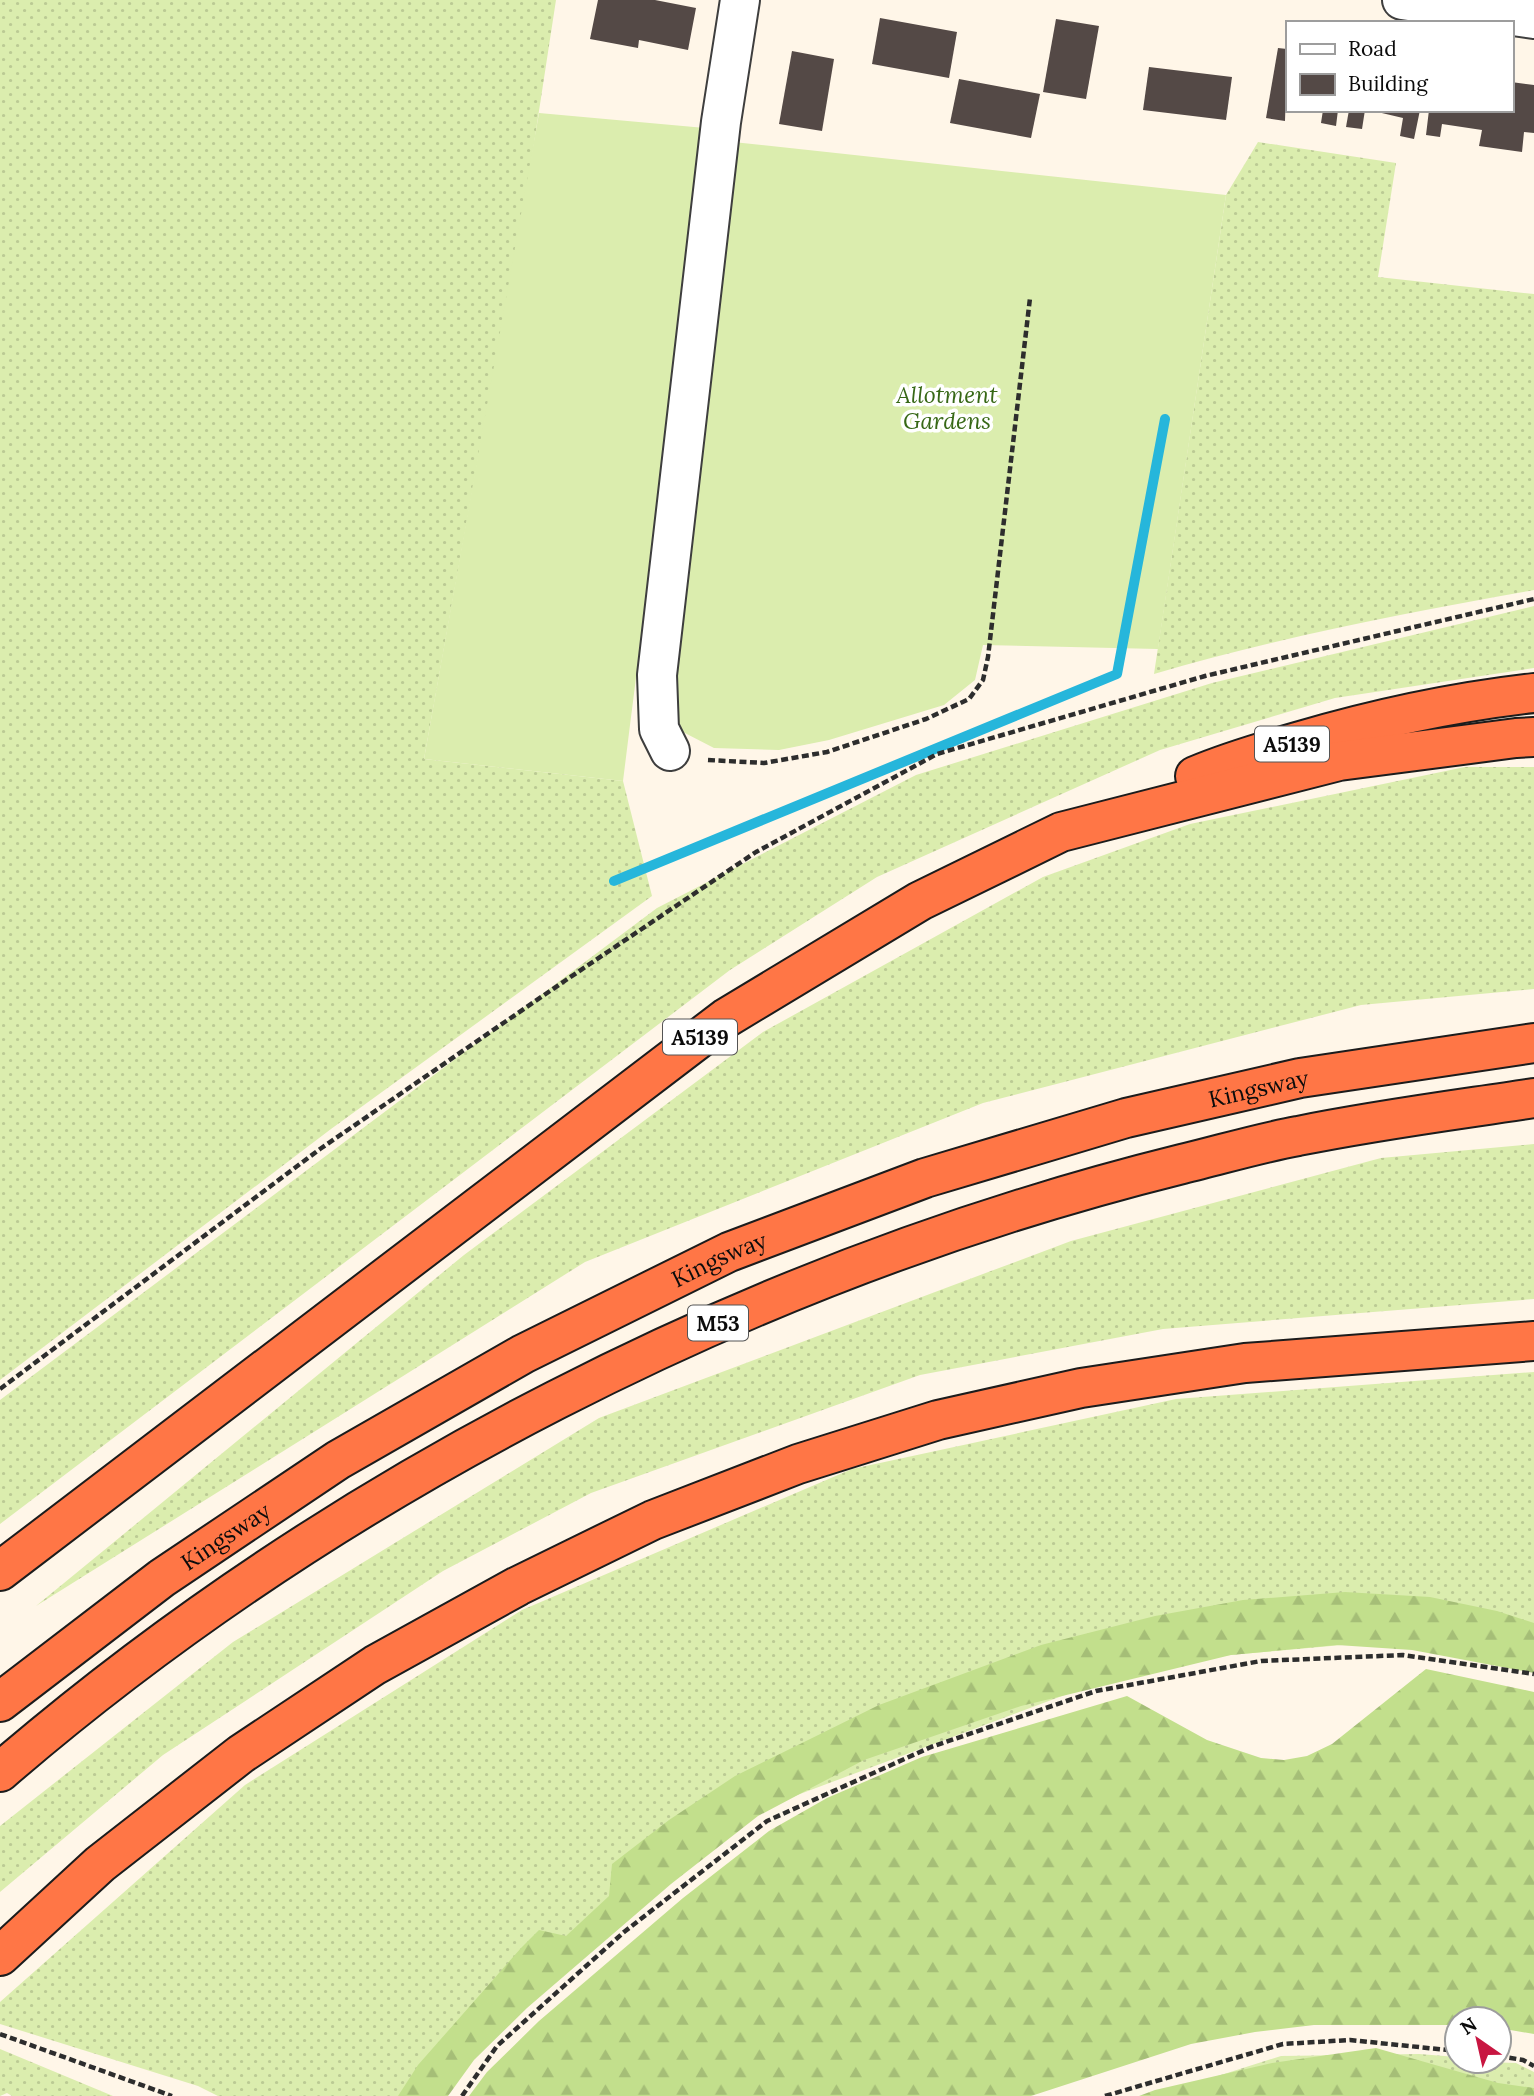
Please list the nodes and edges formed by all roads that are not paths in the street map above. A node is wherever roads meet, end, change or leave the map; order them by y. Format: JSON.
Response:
{"nodes":[{"id":1,"x":740,"y":0,"type":"edge"},
{"id":2,"x":1402,"y":0,"type":"edge"},
{"id":3,"x":1456,"y":4,"type":"edge"},
{"id":4,"x":1534,"y":19,"type":"edge"},
{"id":5,"x":1534,"y":693,"type":"edge"},
{"id":6,"x":1534,"y":737,"type":"edge"},
{"id":7,"x":670,"y":751,"type":"road end"},
{"id":8,"x":1060,"y":832,"type":"junction"},
{"id":9,"x":1534,"y":1042,"type":"edge"},
{"id":10,"x":1534,"y":1098,"type":"edge"},
{"id":11,"x":1534,"y":1341,"type":"edge"},
{"id":12,"x":0,"y":1572,"type":"edge"},
{"id":13,"x":0,"y":1702,"type":"edge"},
{"id":14,"x":0,"y":1772,"type":"edge"},
{"id":15,"x":1,"y":1955,"type":"edge"}],
"edges":[{"from":1,"to":7,"type":"street"},
{"from":2,"to":3,"type":"street"},
{"from":3,"to":4,"type":"street"},
{"from":5,"to":8,"type":"highway","number":"A5139"},
{"from":6,"to":8,"type":"highway","number":"A5139"},
{"from":8,"to":12,"type":"highway","number":"A5139"},
{"from":9,"to":13,"type":"highway","name":"Kingsway"},
{"from":10,"to":14,"type":"highway","number":"M53"},
{"from":11,"to":15,"type":"highway"}]}
